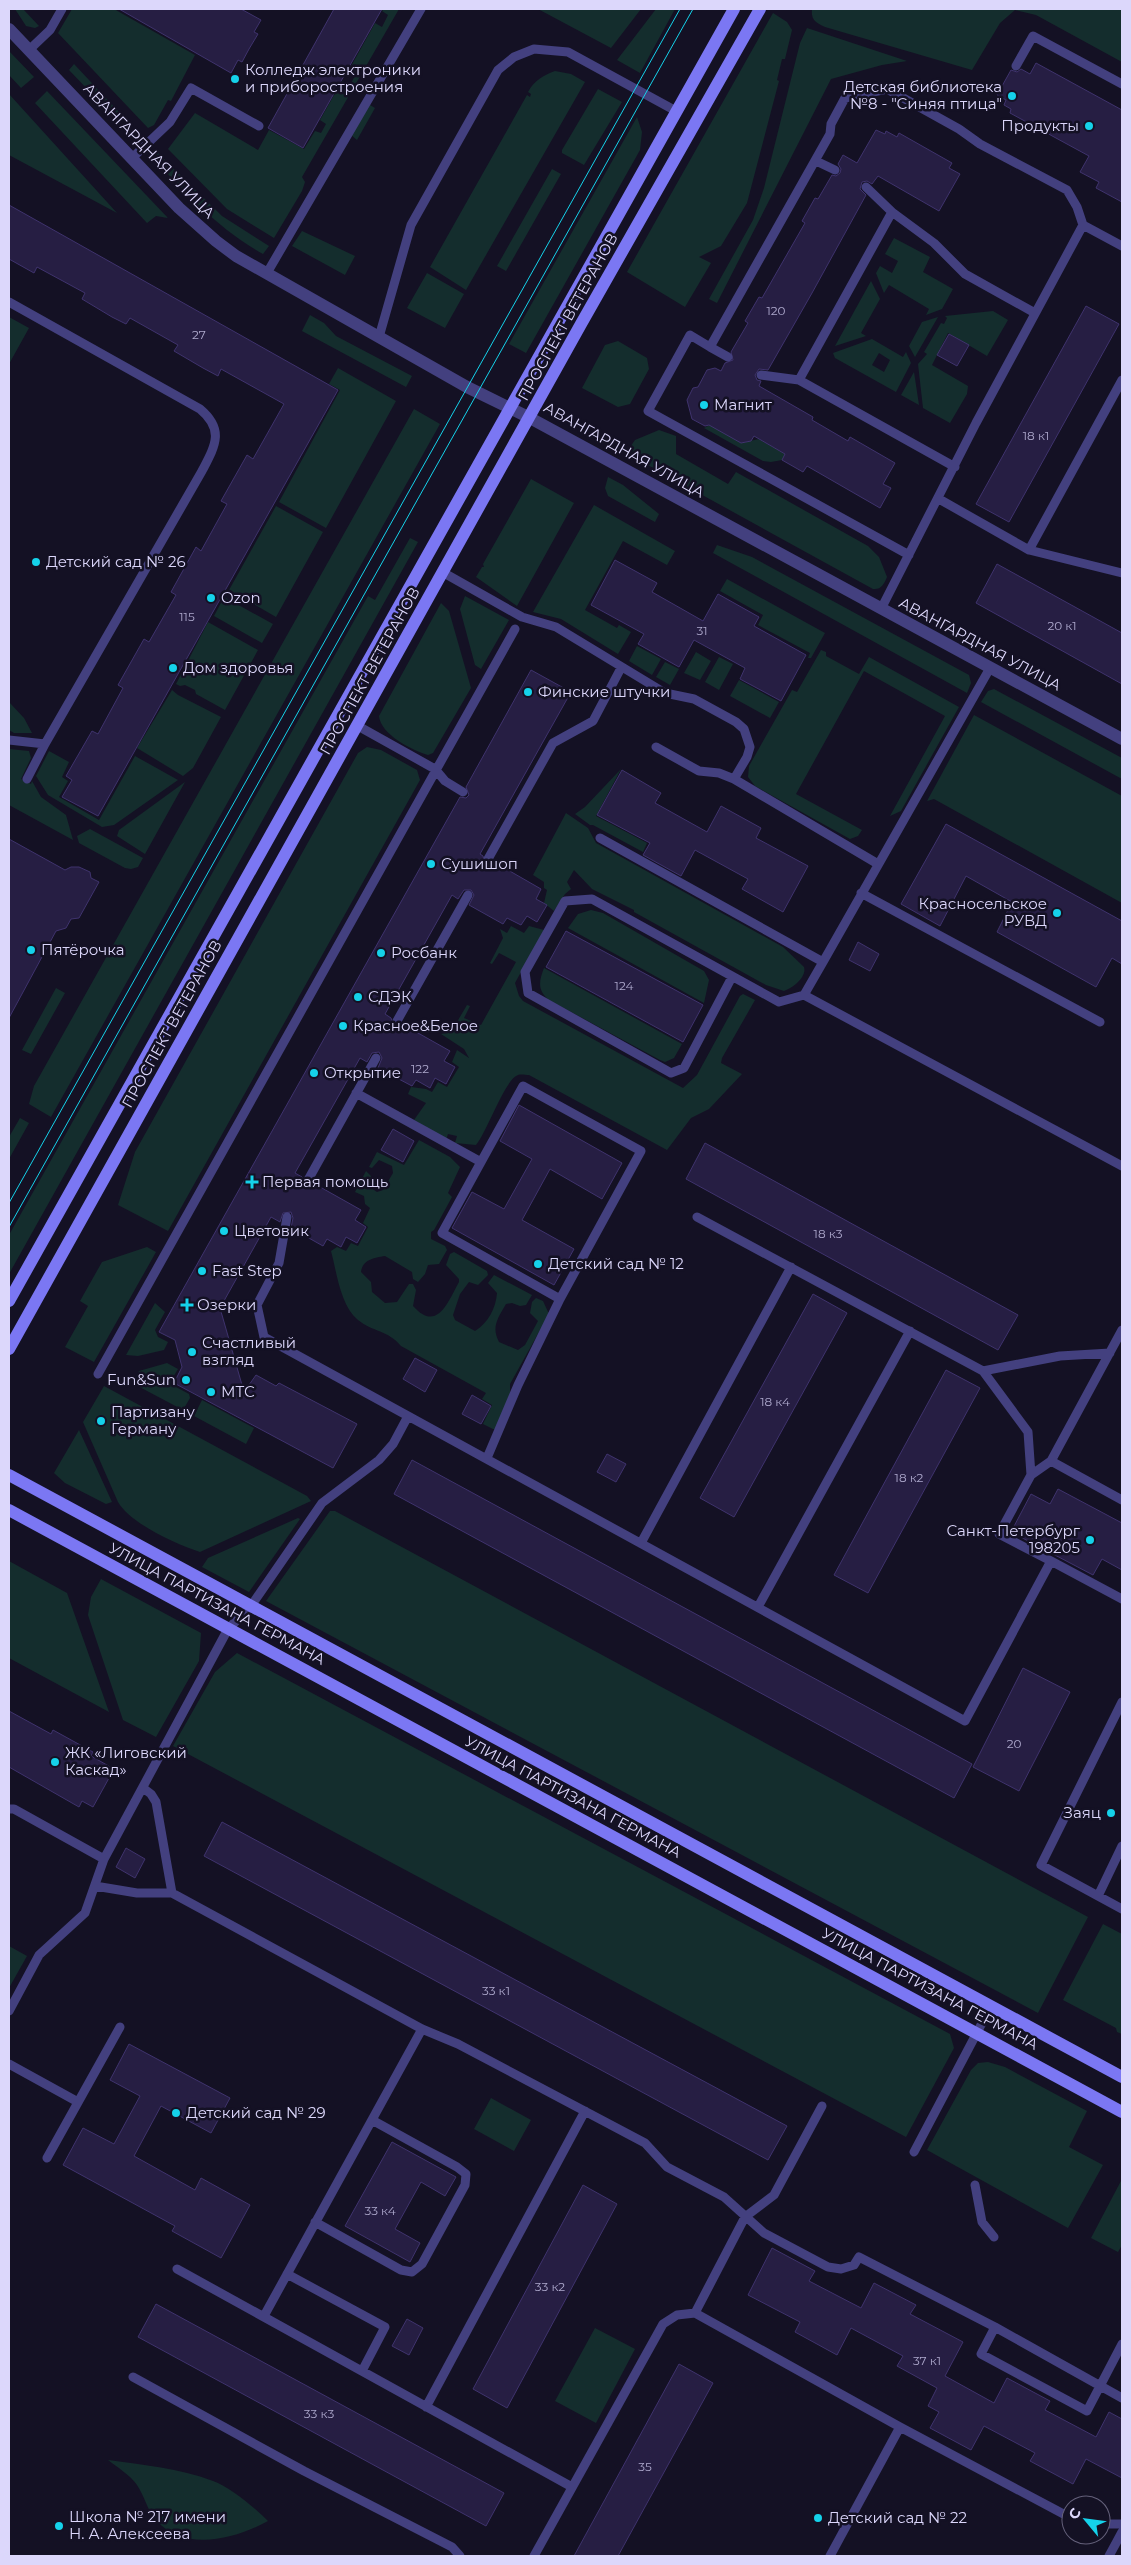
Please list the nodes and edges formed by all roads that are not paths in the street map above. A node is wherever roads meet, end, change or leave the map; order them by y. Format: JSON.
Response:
{"nodes":[{"id":1,"x":62,"y":9,"type":"edge"},
{"id":2,"x":421,"y":9,"type":"edge"},
{"id":3,"x":734,"y":9,"type":"edge"},
{"id":4,"x":760,"y":9,"type":"edge"},
{"id":5,"x":9,"y":28,"type":"edge"},
{"id":6,"x":29,"y":50,"type":"junction"},
{"id":7,"x":1016,"y":66,"type":"dead end"},
{"id":8,"x":1122,"y":84,"type":"edge"},
{"id":9,"x":676,"y":111,"type":"junction"},
{"id":10,"x":259,"y":126,"type":"dead end"},
{"id":11,"x":132,"y":158,"type":"junction"},
{"id":12,"x":816,"y":161,"type":"junction"},
{"id":13,"x":835,"y":170,"type":"dead end"},
{"id":14,"x":866,"y":187,"type":"dead end"},
{"id":15,"x":892,"y":212,"type":"junction"},
{"id":16,"x":1082,"y":224,"type":"junction"},
{"id":17,"x":1122,"y":246,"type":"edge"},
{"id":18,"x":267,"y":273,"type":"junction"},
{"id":19,"x":9,"y":302,"type":"edge"},
{"id":20,"x":1035,"y":312,"type":"junction"},
{"id":21,"x":379,"y":337,"type":"junction"},
{"id":22,"x":710,"y":347,"type":"junction"},
{"id":23,"x":728,"y":357,"type":"dead end"},
{"id":24,"x":761,"y":375,"type":"dead end"},
{"id":25,"x":799,"y":380,"type":"junction"},
{"id":26,"x":1122,"y":380,"type":"edge"},
{"id":27,"x":509,"y":407,"type":"junction"},
{"id":28,"x":530,"y":418,"type":"junction"},
{"id":29,"x":955,"y":467,"type":"junction"},
{"id":30,"x":939,"y":500,"type":"junction"},
{"id":31,"x":1028,"y":550,"type":"junction"},
{"id":32,"x":908,"y":555,"type":"junction"},
{"id":33,"x":444,"y":573,"type":"junction"},
{"id":34,"x":1122,"y":573,"type":"edge"},
{"id":35,"x":881,"y":609,"type":"junction"},
{"id":36,"x":515,"y":629,"type":"dead end"},
{"id":37,"x":621,"y":668,"type":"junction"},
{"id":38,"x":990,"y":668,"type":"junction"},
{"id":39,"x":358,"y":726,"type":"junction"},
{"id":40,"x":1122,"y":739,"type":"edge"},
{"id":41,"x":9,"y":740,"type":"edge"},
{"id":42,"x":45,"y":744,"type":"junction"},
{"id":43,"x":656,"y":747,"type":"dead end"},
{"id":44,"x":435,"y":769,"type":"junction"},
{"id":45,"x":27,"y":779,"type":"dead end"},
{"id":46,"x":734,"y":780,"type":"junction"},
{"id":47,"x":463,"y":792,"type":"dead end"},
{"id":48,"x":502,"y":813,"type":"dead end"},
{"id":49,"x":511,"y":819,"type":"junction"},
{"id":50,"x":600,"y":838,"type":"dead end"},
{"id":51,"x":488,"y":859,"type":"dead end"},
{"id":52,"x":878,"y":864,"type":"junction"},
{"id":53,"x":861,"y":893,"type":"junction"},
{"id":54,"x":468,"y":895,"type":"dead end"},
{"id":55,"x":822,"y":962,"type":"junction"},
{"id":56,"x":732,"y":977,"type":"junction"},
{"id":57,"x":804,"y":995,"type":"junction"},
{"id":58,"x":397,"y":1021,"type":"dead end"},
{"id":59,"x":1100,"y":1022,"type":"dead end"},
{"id":60,"x":376,"y":1058,"type":"dead end"},
{"id":61,"x":356,"y":1093,"type":"junction"},
{"id":62,"x":481,"y":1162,"type":"junction"},
{"id":63,"x":1122,"y":1166,"type":"edge"},
{"id":64,"x":308,"y":1180,"type":"dead end"},
{"id":65,"x":287,"y":1217,"type":"dead end"},
{"id":66,"x":697,"y":1217,"type":"dead end"},
{"id":67,"x":791,"y":1266,"type":"junction"},
{"id":68,"x":560,"y":1299,"type":"junction"},
{"id":69,"x":9,"y":1301,"type":"edge"},
{"id":70,"x":1122,"y":1330,"type":"edge"},
{"id":71,"x":910,"y":1331,"type":"junction"},
{"id":72,"x":9,"y":1349,"type":"edge"},
{"id":73,"x":1110,"y":1353,"type":"junction"},
{"id":74,"x":983,"y":1371,"type":"junction"},
{"id":75,"x":98,"y":1374,"type":"dead end"},
{"id":76,"x":408,"y":1416,"type":"junction"},
{"id":77,"x":487,"y":1458,"type":"junction"},
{"id":78,"x":1051,"y":1462,"type":"junction"},
{"id":79,"x":1030,"y":1475,"type":"junction"},
{"id":80,"x":9,"y":1476,"type":"edge"},
{"id":81,"x":1122,"y":1500,"type":"edge"},
{"id":82,"x":9,"y":1510,"type":"edge"},
{"id":83,"x":641,"y":1543,"type":"junction"},
{"id":84,"x":1051,"y":1561,"type":"junction"},
{"id":85,"x":1122,"y":1599,"type":"edge"},
{"id":86,"x":251,"y":1606,"type":"junction"},
{"id":87,"x":758,"y":1607,"type":"junction"},
{"id":88,"x":228,"y":1629,"type":"junction"},
{"id":89,"x":1122,"y":1702,"type":"edge"},
{"id":90,"x":143,"y":1788,"type":"junction"},
{"id":91,"x":9,"y":1809,"type":"edge"},
{"id":92,"x":1122,"y":1846,"type":"edge"},
{"id":93,"x":104,"y":1860,"type":"junction"},
{"id":94,"x":95,"y":1886,"type":"junction"},
{"id":95,"x":172,"y":1894,"type":"junction"},
{"id":96,"x":1098,"y":1896,"type":"junction"},
{"id":97,"x":1122,"y":1909,"type":"edge"},
{"id":98,"x":991,"y":2006,"type":"junction"},
{"id":99,"x":9,"y":2011,"type":"edge"},
{"id":100,"x":120,"y":2028,"type":"dead end"},
{"id":101,"x":422,"y":2029,"type":"junction"},
{"id":102,"x":977,"y":2033,"type":"junction"},
{"id":103,"x":9,"y":2064,"type":"edge"},
{"id":104,"x":1122,"y":2077,"type":"edge"},
{"id":105,"x":78,"y":2102,"type":"junction"},
{"id":106,"x":822,"y":2106,"type":"dead end"},
{"id":107,"x":585,"y":2111,"type":"junction"},
{"id":108,"x":1122,"y":2112,"type":"edge"},
{"id":109,"x":372,"y":2120,"type":"junction"},
{"id":110,"x":914,"y":2152,"type":"dead end"},
{"id":111,"x":47,"y":2158,"type":"dead end"},
{"id":112,"x":975,"y":2185,"type":"dead end"},
{"id":113,"x":745,"y":2217,"type":"junction"},
{"id":114,"x":315,"y":2222,"type":"junction"},
{"id":115,"x":994,"y":2237,"type":"dead end"},
{"id":116,"x":177,"y":2270,"type":"dead end"},
{"id":117,"x":287,"y":2274,"type":"junction"},
{"id":118,"x":694,"y":2313,"type":"junction"},
{"id":119,"x":264,"y":2316,"type":"junction"},
{"id":120,"x":995,"y":2327,"type":"junction"},
{"id":121,"x":1122,"y":2344,"type":"edge"},
{"id":122,"x":362,"y":2371,"type":"junction"},
{"id":123,"x":133,"y":2376,"type":"dead end"},
{"id":124,"x":1100,"y":2386,"type":"junction"},
{"id":125,"x":1122,"y":2398,"type":"edge"},
{"id":126,"x":426,"y":2406,"type":"junction"},
{"id":127,"x":900,"y":2428,"type":"junction"},
{"id":128,"x":572,"y":2487,"type":"junction"},
{"id":129,"x":1061,"y":2513,"type":"edge"},
{"id":130,"x":1122,"y":2532,"type":"edge"},
{"id":131,"x":460,"y":2556,"type":"edge"},
{"id":132,"x":534,"y":2556,"type":"edge"},
{"id":133,"x":830,"y":2556,"type":"edge"},
{"id":134,"x":1109,"y":2556,"type":"edge"}],
"edges":[{"from":1,"to":6,"type":"lane"},
{"from":2,"to":18,"type":"lane"},
{"from":3,"to":9,"type":"main road","name":"ПРОСПЕКТ ВЕТЕРАНОВ"},
{"from":4,"to":28,"type":"main road","name":"ПРОСПЕКТ ВЕТЕРАНОВ"},
{"from":5,"to":6,"type":"street","name":"АВАНГАРДНАЯ УЛИЦА"},
{"from":6,"to":11,"type":"street","name":"АВАНГАРДНАЯ УЛИЦА"},
{"from":7,"to":8,"type":"lane"},
{"from":9,"to":21,"type":"lane"},
{"from":9,"to":27,"type":"main road","name":"ПРОСПЕКТ ВЕТЕРАНОВ"},
{"from":10,"to":11,"type":"lane"},
{"from":11,"to":18,"type":"street","name":"АВАНГАРДНАЯ УЛИЦА"},
{"from":12,"to":13,"type":"lane"},
{"from":12,"to":16,"type":"lane"},
{"from":12,"to":22,"type":"lane"},
{"from":14,"to":15,"type":"lane"},
{"from":15,"to":20,"type":"lane"},
{"from":15,"to":25,"type":"lane"},
{"from":16,"to":17,"type":"lane"},
{"from":16,"to":20,"type":"lane"},
{"from":18,"to":21,"type":"street","name":"АВАНГАРДНАЯ УЛИЦА"},
{"from":19,"to":42,"type":"lane"},
{"from":20,"to":29,"type":"lane"},
{"from":21,"to":27,"type":"street","name":"АВАНГАРДНАЯ УЛИЦА"},
{"from":22,"to":23,"type":"lane"},
{"from":22,"to":32,"type":"lane"},
{"from":24,"to":25,"type":"lane"},
{"from":25,"to":29,"type":"lane"},
{"from":26,"to":31,"type":"lane"},
{"from":27,"to":28,"type":"street","name":"АВАНГАРДНАЯ УЛИЦА"},
{"from":27,"to":69,"type":"main road","name":"ПРОСПЕКТ ВЕТЕРАНОВ"},
{"from":28,"to":33,"type":"main road","name":"ПРОСПЕКТ ВЕТЕРАНОВ"},
{"from":28,"to":35,"type":"street","name":"АВАНГАРДНАЯ УЛИЦА"},
{"from":29,"to":30,"type":"lane"},
{"from":30,"to":31,"type":"lane"},
{"from":30,"to":32,"type":"lane"},
{"from":31,"to":34,"type":"lane"},
{"from":32,"to":35,"type":"lane"},
{"from":33,"to":37,"type":"lane"},
{"from":33,"to":39,"type":"main road","name":"ПРОСПЕКТ ВЕТЕРАНОВ"},
{"from":35,"to":38,"type":"street","name":"АВАНГАРДНАЯ УЛИЦА"},
{"from":36,"to":44,"type":"lane"},
{"from":37,"to":46,"type":"lane"},
{"from":37,"to":49,"type":"lane"},
{"from":38,"to":40,"type":"street","name":"АВАНГАРДНАЯ УЛИЦА"},
{"from":38,"to":52,"type":"lane"},
{"from":39,"to":44,"type":"lane"},
{"from":39,"to":72,"type":"main road","name":"ПРОСПЕКТ ВЕТЕРАНОВ"},
{"from":41,"to":42,"type":"lane"},
{"from":42,"to":45,"type":"lane"},
{"from":43,"to":46,"type":"lane"},
{"from":44,"to":47,"type":"lane"},
{"from":44,"to":75,"type":"lane"},
{"from":46,"to":52,"type":"lane"},
{"from":48,"to":49,"type":"lane"},
{"from":49,"to":51,"type":"lane"},
{"from":50,"to":55,"type":"lane"},
{"from":52,"to":53,"type":"lane"},
{"from":53,"to":55,"type":"lane"},
{"from":53,"to":59,"type":"lane"},
{"from":54,"to":58,"type":"lane"},
{"from":55,"to":57,"type":"lane"},
{"from":56,"to":56,"type":"lane"},
{"from":56,"to":57,"type":"lane"},
{"from":57,"to":63,"type":"lane"},
{"from":60,"to":61,"type":"lane"},
{"from":61,"to":62,"type":"lane"},
{"from":61,"to":64,"type":"lane"},
{"from":62,"to":68,"type":"lane"},
{"from":62,"to":68,"type":"lane"},
{"from":65,"to":76,"type":"lane"},
{"from":66,"to":67,"type":"lane"},
{"from":67,"to":71,"type":"lane"},
{"from":67,"to":83,"type":"lane"},
{"from":68,"to":77,"type":"lane"},
{"from":70,"to":73,"type":"lane"},
{"from":71,"to":74,"type":"lane"},
{"from":71,"to":87,"type":"lane"},
{"from":73,"to":74,"type":"lane"},
{"from":73,"to":78,"type":"lane"},
{"from":74,"to":79,"type":"lane"},
{"from":76,"to":77,"type":"lane"},
{"from":76,"to":86,"type":"lane"},
{"from":77,"to":83,"type":"lane"},
{"from":78,"to":79,"type":"lane"},
{"from":78,"to":81,"type":"lane"},
{"from":79,"to":84,"type":"lane"},
{"from":80,"to":86,"type":"main road","name":"УЛИЦА ПАРТИЗАНА ГЕРМАНА"},
{"from":82,"to":88,"type":"main road","name":"УЛИЦА ПАРТИЗАНА ГЕРМАНА"},
{"from":83,"to":87,"type":"lane"},
{"from":84,"to":85,"type":"lane"},
{"from":84,"to":87,"type":"lane"},
{"from":86,"to":88,"type":"lane"},
{"from":86,"to":98,"type":"main road","name":"УЛИЦА ПАРТИЗАНА ГЕРМАНА"},
{"from":88,"to":90,"type":"lane"},
{"from":88,"to":102,"type":"main road","name":"УЛИЦА ПАРТИЗАНА ГЕРМАНА"},
{"from":89,"to":96,"type":"lane"},
{"from":90,"to":93,"type":"lane"},
{"from":90,"to":95,"type":"lane"},
{"from":91,"to":93,"type":"lane"},
{"from":92,"to":96,"type":"lane"},
{"from":93,"to":94,"type":"lane"},
{"from":94,"to":95,"type":"lane"},
{"from":94,"to":99,"type":"lane"},
{"from":95,"to":101,"type":"lane"},
{"from":96,"to":97,"type":"lane"},
{"from":98,"to":102,"type":"lane"},
{"from":98,"to":104,"type":"main road","name":"УЛИЦА ПАРТИЗАНА ГЕРМАНА"},
{"from":100,"to":105,"type":"lane"},
{"from":101,"to":107,"type":"lane"},
{"from":101,"to":109,"type":"lane"},
{"from":102,"to":108,"type":"main road","name":"УЛИЦА ПАРТИЗАНА ГЕРМАНА"},
{"from":102,"to":110,"type":"lane"},
{"from":103,"to":105,"type":"lane"},
{"from":105,"to":111,"type":"lane"},
{"from":106,"to":113,"type":"lane"},
{"from":107,"to":113,"type":"lane"},
{"from":107,"to":126,"type":"lane"},
{"from":109,"to":114,"type":"lane"},
{"from":109,"to":114,"type":"lane"},
{"from":112,"to":115,"type":"lane"},
{"from":113,"to":118,"type":"lane"},
{"from":113,"to":120,"type":"lane"},
{"from":114,"to":117,"type":"lane"},
{"from":116,"to":119,"type":"lane"},
{"from":117,"to":119,"type":"lane"},
{"from":117,"to":122,"type":"lane"},
{"from":118,"to":127,"type":"lane"},
{"from":118,"to":128,"type":"lane"},
{"from":119,"to":122,"type":"lane"},
{"from":120,"to":124,"type":"lane"},
{"from":120,"to":124,"type":"lane"},
{"from":121,"to":124,"type":"lane"},
{"from":122,"to":126,"type":"lane"},
{"from":123,"to":131,"type":"lane"},
{"from":124,"to":125,"type":"lane"},
{"from":126,"to":128,"type":"lane"},
{"from":127,"to":129,"type":"lane"},
{"from":127,"to":133,"type":"lane"},
{"from":128,"to":132,"type":"lane"},
{"from":130,"to":134,"type":"lane"}]}
